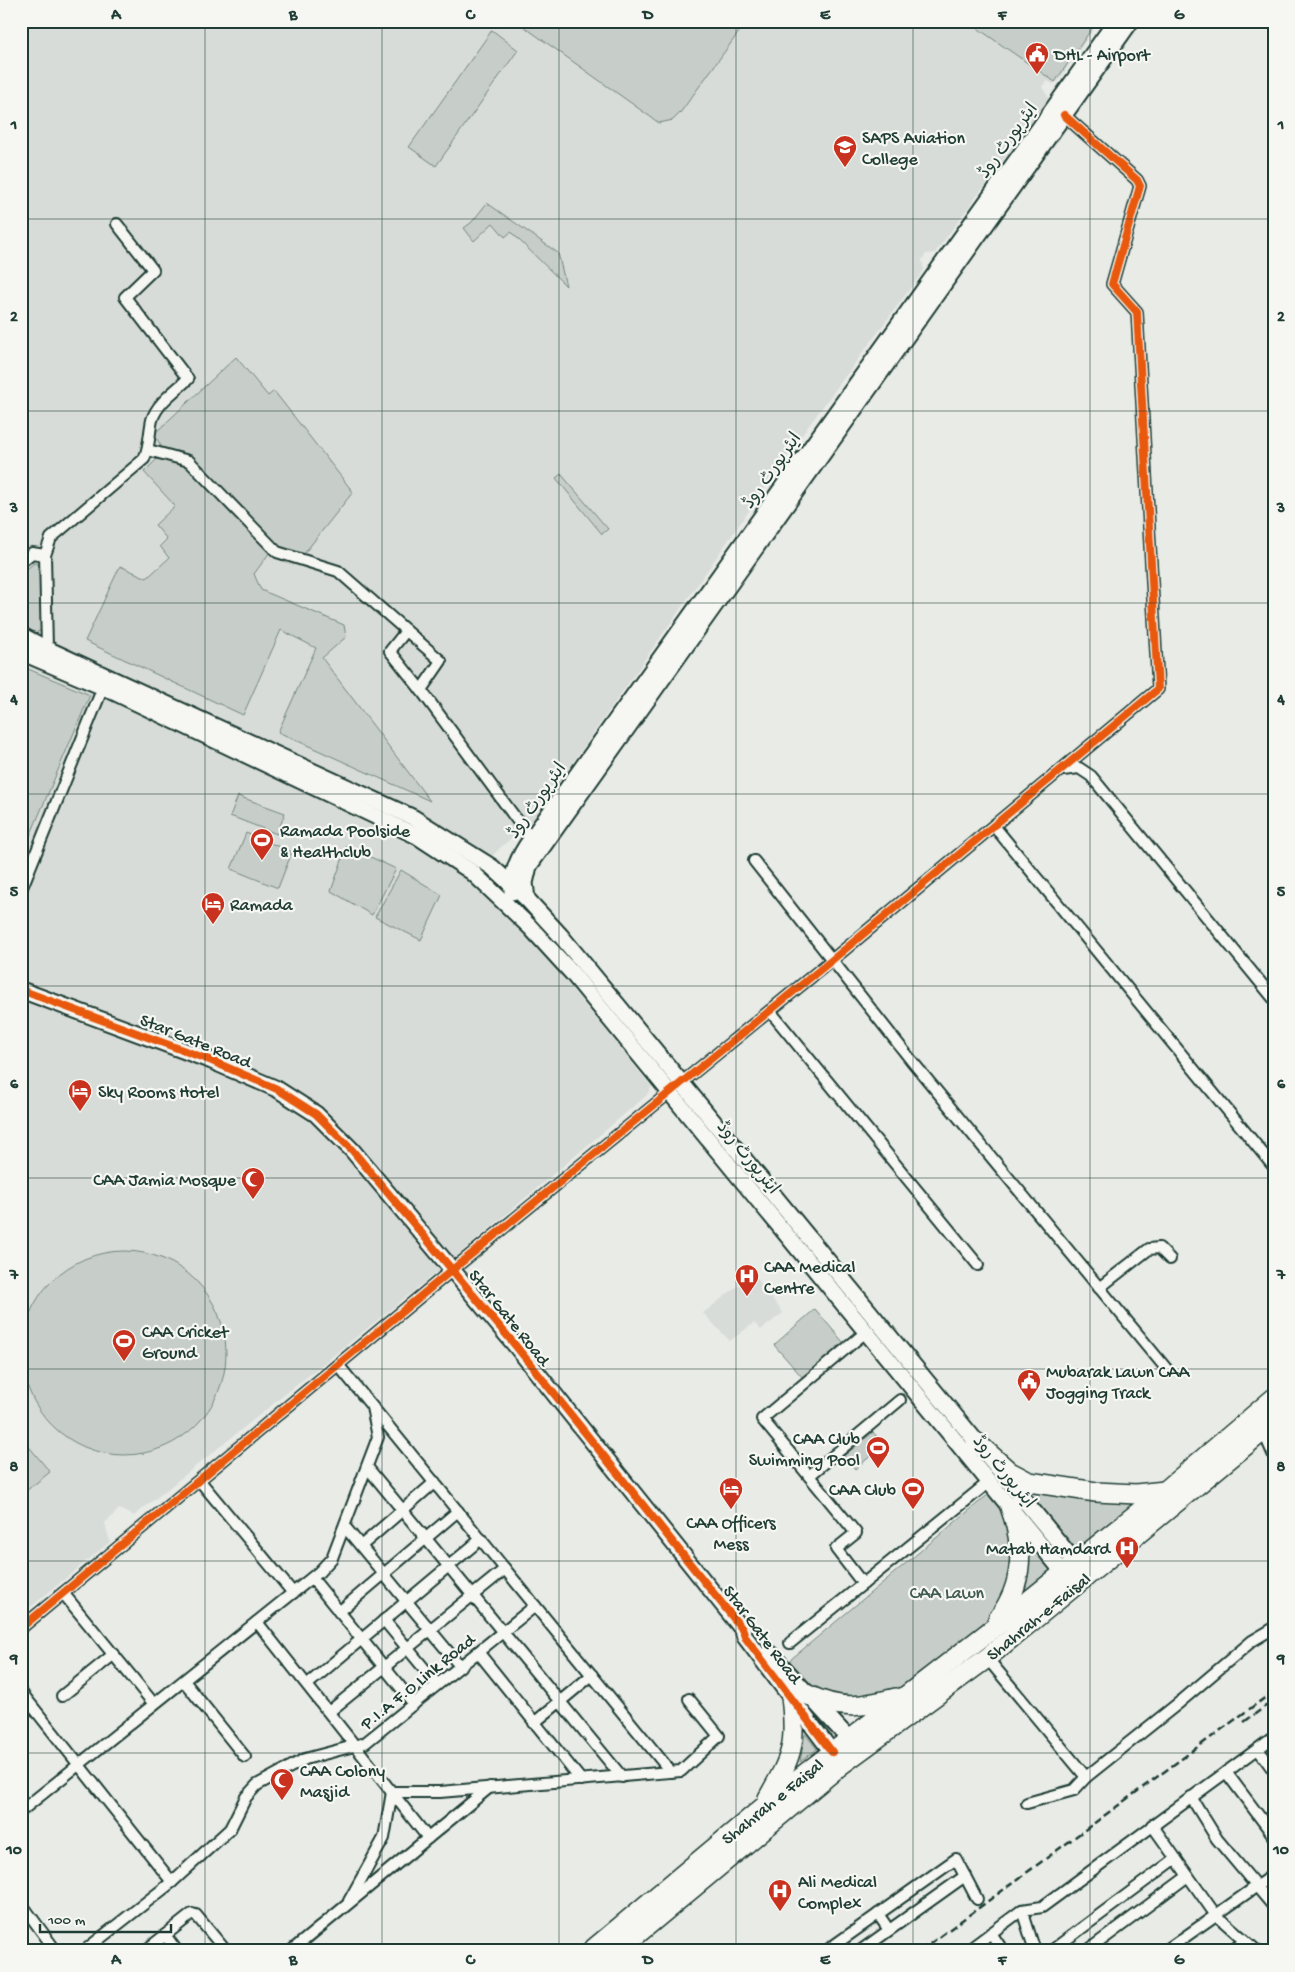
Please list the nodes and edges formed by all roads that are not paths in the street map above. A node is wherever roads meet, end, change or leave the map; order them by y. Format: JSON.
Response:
{"nodes":[{"id":1,"x":1116,"y":21,"type":"edge"},
{"id":2,"x":1131,"y":21,"type":"edge"},
{"id":3,"x":1064,"y":115,"type":"junction"},
{"id":4,"x":117,"y":224,"type":"dead end"},
{"id":5,"x":148,"y":450,"type":"junction"},
{"id":6,"x":45,"y":555,"type":"junction"},
{"id":7,"x":21,"y":562,"type":"edge"},
{"id":8,"x":406,"y":631,"type":"junction"},
{"id":9,"x":21,"y":634,"type":"edge"},
{"id":10,"x":47,"y":649,"type":"junction"},
{"id":11,"x":21,"y":652,"type":"edge"},
{"id":12,"x":103,"y":687,"type":"junction"},
{"id":13,"x":421,"y":690,"type":"junction"},
{"id":14,"x":154,"y":704,"type":"junction"},
{"id":15,"x":247,"y":748,"type":"junction"},
{"id":16,"x":1062,"y":770,"type":"junction"},
{"id":17,"x":994,"y":826,"type":"junction"},
{"id":18,"x":527,"y":845,"type":"junction"},
{"id":19,"x":754,"y":861,"type":"dead end"},
{"id":20,"x":484,"y":862,"type":"junction"},
{"id":21,"x":529,"y":866,"type":"junction"},
{"id":22,"x":472,"y":872,"type":"junction"},
{"id":23,"x":508,"y":877,"type":"junction"},
{"id":24,"x":21,"y":890,"type":"edge"},
{"id":25,"x":527,"y":900,"type":"junction"},
{"id":26,"x":516,"y":913,"type":"junction"},
{"id":27,"x":832,"y":960,"type":"junction"},
{"id":28,"x":21,"y":990,"type":"edge"},
{"id":29,"x":1274,"y":999,"type":"edge"},
{"id":30,"x":770,"y":1011,"type":"junction"},
{"id":31,"x":676,"y":1087,"type":"junction"},
{"id":32,"x":1274,"y":1167,"type":"edge"},
{"id":33,"x":1170,"y":1259,"type":"dead end"},
{"id":34,"x":978,"y":1265,"type":"dead end"},
{"id":35,"x":452,"y":1270,"type":"junction"},
{"id":36,"x":1099,"y":1288,"type":"junction"},
{"id":37,"x":867,"y":1332,"type":"junction"},
{"id":38,"x":339,"y":1366,"type":"junction"},
{"id":39,"x":1169,"y":1372,"type":"dead end"},
{"id":40,"x":1274,"y":1398,"type":"edge"},
{"id":41,"x":900,"y":1400,"type":"dead end"},
{"id":42,"x":372,"y":1407,"type":"junction"},
{"id":43,"x":1268,"y":1427,"type":"edge"},
{"id":44,"x":976,"y":1442,"type":"junction"},
{"id":45,"x":1274,"y":1456,"type":"edge"},
{"id":46,"x":367,"y":1467,"type":"junction"},
{"id":47,"x":809,"y":1476,"type":"junction"},
{"id":48,"x":200,"y":1480,"type":"junction"},
{"id":49,"x":434,"y":1482,"type":"junction"},
{"id":50,"x":989,"y":1482,"type":"junction"},
{"id":51,"x":1165,"y":1491,"type":"junction"},
{"id":52,"x":1010,"y":1507,"type":"junction"},
{"id":53,"x":402,"y":1510,"type":"junction"},
{"id":54,"x":458,"y":1511,"type":"junction"},
{"id":55,"x":345,"y":1527,"type":"junction"},
{"id":56,"x":426,"y":1538,"type":"junction"},
{"id":57,"x":481,"y":1539,"type":"junction"},
{"id":58,"x":361,"y":1546,"type":"junction"},
{"id":59,"x":449,"y":1566,"type":"junction"},
{"id":60,"x":1069,"y":1567,"type":"junction"},
{"id":61,"x":505,"y":1569,"type":"junction"},
{"id":62,"x":384,"y":1574,"type":"junction"},
{"id":63,"x":312,"y":1578,"type":"junction"},
{"id":64,"x":863,"y":1584,"type":"junction"},
{"id":65,"x":63,"y":1592,"type":"junction"},
{"id":66,"x":293,"y":1593,"type":"junction"},
{"id":67,"x":472,"y":1595,"type":"junction"},
{"id":68,"x":407,"y":1601,"type":"junction"},
{"id":69,"x":535,"y":1606,"type":"junction"},
{"id":70,"x":339,"y":1612,"type":"junction"},
{"id":71,"x":384,"y":1620,"type":"junction"},
{"id":72,"x":257,"y":1622,"type":"junction"},
{"id":73,"x":21,"y":1628,"type":"edge"},
{"id":74,"x":1274,"y":1628,"type":"edge"},
{"id":75,"x":430,"y":1630,"type":"junction"},
{"id":76,"x":502,"y":1633,"type":"junction"},
{"id":77,"x":361,"y":1639,"type":"junction"},
{"id":78,"x":790,"y":1643,"type":"dead end"},
{"id":79,"x":971,"y":1646,"type":"junction"},
{"id":80,"x":407,"y":1648,"type":"junction"},
{"id":81,"x":478,"y":1652,"type":"junction"},
{"id":82,"x":114,"y":1654,"type":"junction"},
{"id":83,"x":987,"y":1658,"type":"junction"},
{"id":84,"x":460,"y":1666,"type":"junction"},
{"id":85,"x":384,"y":1667,"type":"junction"},
{"id":86,"x":592,"y":1675,"type":"junction"},
{"id":87,"x":184,"y":1681,"type":"junction"},
{"id":88,"x":308,"y":1684,"type":"junction"},
{"id":89,"x":437,"y":1684,"type":"junction"},
{"id":90,"x":21,"y":1692,"type":"edge"},
{"id":91,"x":799,"y":1695,"type":"junction"},
{"id":92,"x":62,"y":1696,"type":"dead end"},
{"id":93,"x":903,"y":1696,"type":"junction"},
{"id":94,"x":689,"y":1699,"type":"dead end"},
{"id":95,"x":560,"y":1702,"type":"junction"},
{"id":96,"x":154,"y":1704,"type":"junction"},
{"id":97,"x":414,"y":1704,"type":"junction"},
{"id":98,"x":330,"y":1711,"type":"junction"},
{"id":99,"x":534,"y":1723,"type":"junction"},
{"id":100,"x":1274,"y":1737,"type":"edge"},
{"id":101,"x":849,"y":1739,"type":"junction"},
{"id":102,"x":355,"y":1745,"type":"junction"},
{"id":103,"x":1258,"y":1749,"type":"junction"},
{"id":104,"x":245,"y":1757,"type":"dead end"},
{"id":105,"x":837,"y":1758,"type":"junction"},
{"id":106,"x":80,"y":1764,"type":"junction"},
{"id":107,"x":1274,"y":1771,"type":"edge"},
{"id":108,"x":671,"y":1772,"type":"junction"},
{"id":109,"x":1226,"y":1772,"type":"junction"},
{"id":110,"x":622,"y":1777,"type":"junction"},
{"id":111,"x":1086,"y":1777,"type":"junction"},
{"id":112,"x":581,"y":1780,"type":"junction"},
{"id":113,"x":491,"y":1787,"type":"junction"},
{"id":114,"x":392,"y":1792,"type":"junction"},
{"id":115,"x":21,"y":1796,"type":"edge"},
{"id":116,"x":1191,"y":1797,"type":"junction"},
{"id":117,"x":1027,"y":1802,"type":"dead end"},
{"id":118,"x":25,"y":1808,"type":"edge"},
{"id":119,"x":759,"y":1812,"type":"junction"},
{"id":120,"x":1152,"y":1825,"type":"junction"},
{"id":121,"x":1274,"y":1836,"type":"edge"},
{"id":122,"x":428,"y":1838,"type":"junction"},
{"id":123,"x":1175,"y":1859,"type":"junction"},
{"id":124,"x":1274,"y":1874,"type":"edge"},
{"id":125,"x":965,"y":1876,"type":"junction"},
{"id":126,"x":1188,"y":1876,"type":"junction"},
{"id":127,"x":172,"y":1882,"type":"junction"},
{"id":128,"x":1256,"y":1886,"type":"junction"},
{"id":129,"x":977,"y":1899,"type":"dead end"},
{"id":130,"x":349,"y":1901,"type":"junction"},
{"id":131,"x":21,"y":1903,"type":"edge"},
{"id":132,"x":1274,"y":1907,"type":"edge"},
{"id":133,"x":1022,"y":1910,"type":"junction"},
{"id":134,"x":878,"y":1914,"type":"junction"},
{"id":135,"x":1216,"y":1914,"type":"junction"},
{"id":136,"x":889,"y":1930,"type":"junction"},
{"id":137,"x":991,"y":1933,"type":"junction"},
{"id":138,"x":165,"y":1935,"type":"junction"},
{"id":139,"x":1244,"y":1941,"type":"junction"},
{"id":140,"x":56,"y":1951,"type":"edge"},
{"id":141,"x":84,"y":1951,"type":"edge"},
{"id":142,"x":145,"y":1951,"type":"edge"},
{"id":143,"x":177,"y":1951,"type":"edge"},
{"id":144,"x":226,"y":1951,"type":"edge"},
{"id":145,"x":291,"y":1951,"type":"edge"},
{"id":146,"x":591,"y":1951,"type":"edge"},
{"id":147,"x":617,"y":1951,"type":"edge"},
{"id":148,"x":826,"y":1951,"type":"edge"},
{"id":149,"x":860,"y":1951,"type":"edge"},
{"id":150,"x":967,"y":1951,"type":"edge"},
{"id":151,"x":1003,"y":1951,"type":"edge"},
{"id":152,"x":1035,"y":1951,"type":"edge"},
{"id":153,"x":1051,"y":1951,"type":"edge"},
{"id":154,"x":1087,"y":1951,"type":"edge"},
{"id":155,"x":1165,"y":1951,"type":"edge"},
{"id":156,"x":1230,"y":1951,"type":"edge"},
{"id":157,"x":1257,"y":1951,"type":"edge"}],
"edges":[{"from":1,"to":18,"type":"main road","name":"ایئرپورٹ روڈ"},
{"from":2,"to":3,"type":"main road","name":"ایئرپورٹ روڈ"},
{"from":3,"to":16,"type":"street"},
{"from":3,"to":21,"type":"main road","name":"ایئرپورٹ روڈ"},
{"from":4,"to":5,"type":"street"},
{"from":5,"to":6,"type":"street"},
{"from":5,"to":8,"type":"street"},
{"from":6,"to":7,"type":"street"},
{"from":6,"to":10,"type":"street"},
{"from":8,"to":13,"type":"street"},
{"from":8,"to":13,"type":"street"},
{"from":9,"to":10,"type":"main road"},
{"from":10,"to":14,"type":"main road"},
{"from":11,"to":12,"type":"main road"},
{"from":12,"to":14,"type":"main road"},
{"from":12,"to":24,"type":"street"},
{"from":13,"to":18,"type":"street"},
{"from":14,"to":15,"type":"main road"},
{"from":15,"to":20,"type":"main road","name":"ایئرپورٹ روڈ"},
{"from":15,"to":22,"type":"main road","name":"ایئرپورٹ روڈ"},
{"from":16,"to":17,"type":"street"},
{"from":16,"to":29,"type":"street"},
{"from":17,"to":27,"type":"street"},
{"from":17,"to":32,"type":"street"},
{"from":18,"to":20,"type":"main road"},
{"from":18,"to":23,"type":"main road","name":"ایئرپورٹ روڈ"},
{"from":19,"to":27,"type":"street"},
{"from":20,"to":23,"type":"main road","name":"ایئرپورٹ روڈ"},
{"from":21,"to":23,"type":"main road"},
{"from":21,"to":25,"type":"main road"},
{"from":22,"to":23,"type":"main road"},
{"from":22,"to":26,"type":"main road","name":"ایئرپورٹ روڈ"},
{"from":23,"to":25,"type":"main road","name":"ایئرپورٹ روڈ"},
{"from":23,"to":26,"type":"main road"},
{"from":25,"to":31,"type":"main road","name":"ایئرپورٹ روڈ"},
{"from":26,"to":31,"type":"main road","name":"ایئرپورٹ روڈ"},
{"from":27,"to":30,"type":"street"},
{"from":27,"to":36,"type":"street"},
{"from":28,"to":35,"type":"main road","name":"Star Gate Road"},
{"from":30,"to":31,"type":"street"},
{"from":30,"to":34,"type":"street"},
{"from":31,"to":35,"type":"street"},
{"from":31,"to":37,"type":"main road","name":"ایئرپورٹ روڈ"},
{"from":31,"to":44,"type":"main road","name":"ایئرپورٹ روڈ"},
{"from":33,"to":36,"type":"street"},
{"from":35,"to":38,"type":"street"},
{"from":35,"to":91,"type":"main road","name":"Star Gate Road"},
{"from":36,"to":39,"type":"street"},
{"from":37,"to":47,"type":"street"},
{"from":37,"to":50,"type":"main road","name":"ایئرپورٹ روڈ"},
{"from":38,"to":42,"type":"street"},
{"from":38,"to":48,"type":"street"},
{"from":40,"to":51,"type":"highway","name":"Shahrah-e-Faisal"},
{"from":41,"to":47,"type":"street"},
{"from":42,"to":46,"type":"street"},
{"from":42,"to":49,"type":"street"},
{"from":43,"to":45,"type":"street"},
{"from":43,"to":83,"type":"highway","name":"Shahrah-e-Faisal"},
{"from":44,"to":51,"type":"highway"},
{"from":44,"to":60,"type":"main road","name":"ایئرپورٹ روڈ"},
{"from":46,"to":53,"type":"street"},
{"from":46,"to":55,"type":"street"},
{"from":47,"to":64,"type":"street"},
{"from":48,"to":65,"type":"street"},
{"from":48,"to":66,"type":"street"},
{"from":49,"to":53,"type":"street"},
{"from":49,"to":54,"type":"street"},
{"from":50,"to":52,"type":"main road","name":"ایئرپورٹ روڈ"},
{"from":50,"to":64,"type":"street"},
{"from":51,"to":60,"type":"highway","name":"Shahrah-e-Faisal"},
{"from":52,"to":60,"type":"main road","name":"ایئرپورٹ روڈ"},
{"from":52,"to":79,"type":"highway"},
{"from":53,"to":56,"type":"street"},
{"from":53,"to":58,"type":"street"},
{"from":54,"to":56,"type":"street"},
{"from":54,"to":57,"type":"street"},
{"from":55,"to":58,"type":"street"},
{"from":55,"to":63,"type":"street"},
{"from":56,"to":59,"type":"street"},
{"from":56,"to":62,"type":"street"},
{"from":57,"to":59,"type":"street"},
{"from":57,"to":61,"type":"street"},
{"from":58,"to":62,"type":"street"},
{"from":59,"to":67,"type":"street"},
{"from":59,"to":68,"type":"street"},
{"from":60,"to":79,"type":"highway","name":"Shahrah-e-Faisal"},
{"from":61,"to":67,"type":"street"},
{"from":61,"to":69,"type":"street"},
{"from":62,"to":68,"type":"street"},
{"from":62,"to":70,"type":"street"},
{"from":63,"to":66,"type":"street"},
{"from":63,"to":70,"type":"street"},
{"from":64,"to":78,"type":"street"},
{"from":65,"to":73,"type":"street"},
{"from":65,"to":82,"type":"street"},
{"from":66,"to":72,"type":"street"},
{"from":67,"to":75,"type":"street"},
{"from":67,"to":76,"type":"street"},
{"from":68,"to":71,"type":"street"},
{"from":68,"to":75,"type":"street"},
{"from":69,"to":76,"type":"street","name":"P.I.A F.O Link Road"},
{"from":69,"to":86,"type":"street"},
{"from":70,"to":77,"type":"street"},
{"from":71,"to":77,"type":"street"},
{"from":71,"to":80,"type":"street"},
{"from":72,"to":87,"type":"street"},
{"from":72,"to":88,"type":"street"},
{"from":74,"to":111,"type":"street"},
{"from":75,"to":80,"type":"street"},
{"from":75,"to":84,"type":"street"},
{"from":76,"to":81,"type":"street","name":"P.I.A F.O Link Road"},
{"from":76,"to":95,"type":"street"},
{"from":77,"to":85,"type":"street"},
{"from":77,"to":88,"type":"street"},
{"from":79,"to":93,"type":"highway","name":"Shahrah-e-Faisal"},
{"from":80,"to":85,"type":"street"},
{"from":80,"to":89,"type":"street"},
{"from":81,"to":84,"type":"street","name":"P.I.A F.O Link Road"},
{"from":81,"to":99,"type":"street"},
{"from":82,"to":92,"type":"street"},
{"from":82,"to":96,"type":"street"},
{"from":83,"to":105,"type":"highway","name":"Shahrah-e-Faisal"},
{"from":83,"to":111,"type":"street"},
{"from":84,"to":89,"type":"street","name":"P.I.A F.O Link Road"},
{"from":85,"to":97,"type":"street"},
{"from":85,"to":98,"type":"street"},
{"from":86,"to":95,"type":"street"},
{"from":86,"to":108,"type":"street"},
{"from":87,"to":96,"type":"street"},
{"from":87,"to":104,"type":"street"},
{"from":88,"to":98,"type":"street"},
{"from":89,"to":97,"type":"street","name":"P.I.A F.O Link Road"},
{"from":90,"to":106,"type":"street"},
{"from":91,"to":93,"type":"highway"},
{"from":91,"to":101,"type":"main road","name":"Star Gate Road"},
{"from":91,"to":105,"type":"main road","name":"Star Gate Road"},
{"from":91,"to":119,"type":"highway"},
{"from":93,"to":101,"type":"highway","name":"Shahrah e Faisal"},
{"from":94,"to":108,"type":"street"},
{"from":95,"to":99,"type":"street"},
{"from":95,"to":110,"type":"street"},
{"from":96,"to":106,"type":"street"},
{"from":97,"to":102,"type":"street","name":"P.I.A F.O Link Road"},
{"from":98,"to":102,"type":"street"},
{"from":99,"to":112,"type":"street"},
{"from":100,"to":103,"type":"street"},
{"from":101,"to":105,"type":"highway","name":"Shahrah e Faisal"},
{"from":102,"to":114,"type":"street"},
{"from":102,"to":127,"type":"street","name":"P.I.A F.O Link Road"},
{"from":103,"to":107,"type":"street"},
{"from":103,"to":109,"type":"street"},
{"from":105,"to":119,"type":"highway","name":"Shahrah e Faisal"},
{"from":105,"to":147,"type":"highway","name":"Shahrah e Faisal"},
{"from":106,"to":118,"type":"street"},
{"from":106,"to":127,"type":"street"},
{"from":108,"to":110,"type":"street"},
{"from":109,"to":116,"type":"street"},
{"from":109,"to":121,"type":"street"},
{"from":110,"to":112,"type":"street"},
{"from":111,"to":117,"type":"street"},
{"from":112,"to":113,"type":"street"},
{"from":113,"to":114,"type":"street"},
{"from":113,"to":122,"type":"street"},
{"from":114,"to":122,"type":"street"},
{"from":114,"to":130,"type":"street"},
{"from":115,"to":118,"type":"street"},
{"from":116,"to":120,"type":"street"},
{"from":116,"to":128,"type":"street"},
{"from":119,"to":146,"type":"highway","name":"Shahrah e Faisal"},
{"from":120,"to":123,"type":"street"},
{"from":120,"to":133,"type":"street"},
{"from":122,"to":130,"type":"street"},
{"from":123,"to":126,"type":"street"},
{"from":123,"to":153,"type":"street"},
{"from":124,"to":128,"type":"street"},
{"from":125,"to":129,"type":"street"},
{"from":125,"to":134,"type":"street"},
{"from":125,"to":136,"type":"street"},
{"from":126,"to":135,"type":"street"},
{"from":126,"to":154,"type":"street"},
{"from":127,"to":141,"type":"street","name":"P.I.A F.O Link Road"},
{"from":128,"to":132,"type":"street"},
{"from":128,"to":135,"type":"street"},
{"from":130,"to":145,"type":"street"},
{"from":131,"to":140,"type":"street"},
{"from":133,"to":137,"type":"street"},
{"from":133,"to":152,"type":"street"},
{"from":134,"to":136,"type":"street"},
{"from":134,"to":148,"type":"street"},
{"from":135,"to":139,"type":"street"},
{"from":135,"to":155,"type":"street"},
{"from":136,"to":149,"type":"street"},
{"from":137,"to":150,"type":"street"},
{"from":137,"to":151,"type":"street"},
{"from":138,"to":142,"type":"street"},
{"from":138,"to":143,"type":"street"},
{"from":138,"to":144,"type":"street"},
{"from":139,"to":156,"type":"street"},
{"from":139,"to":157,"type":"street"}]}
